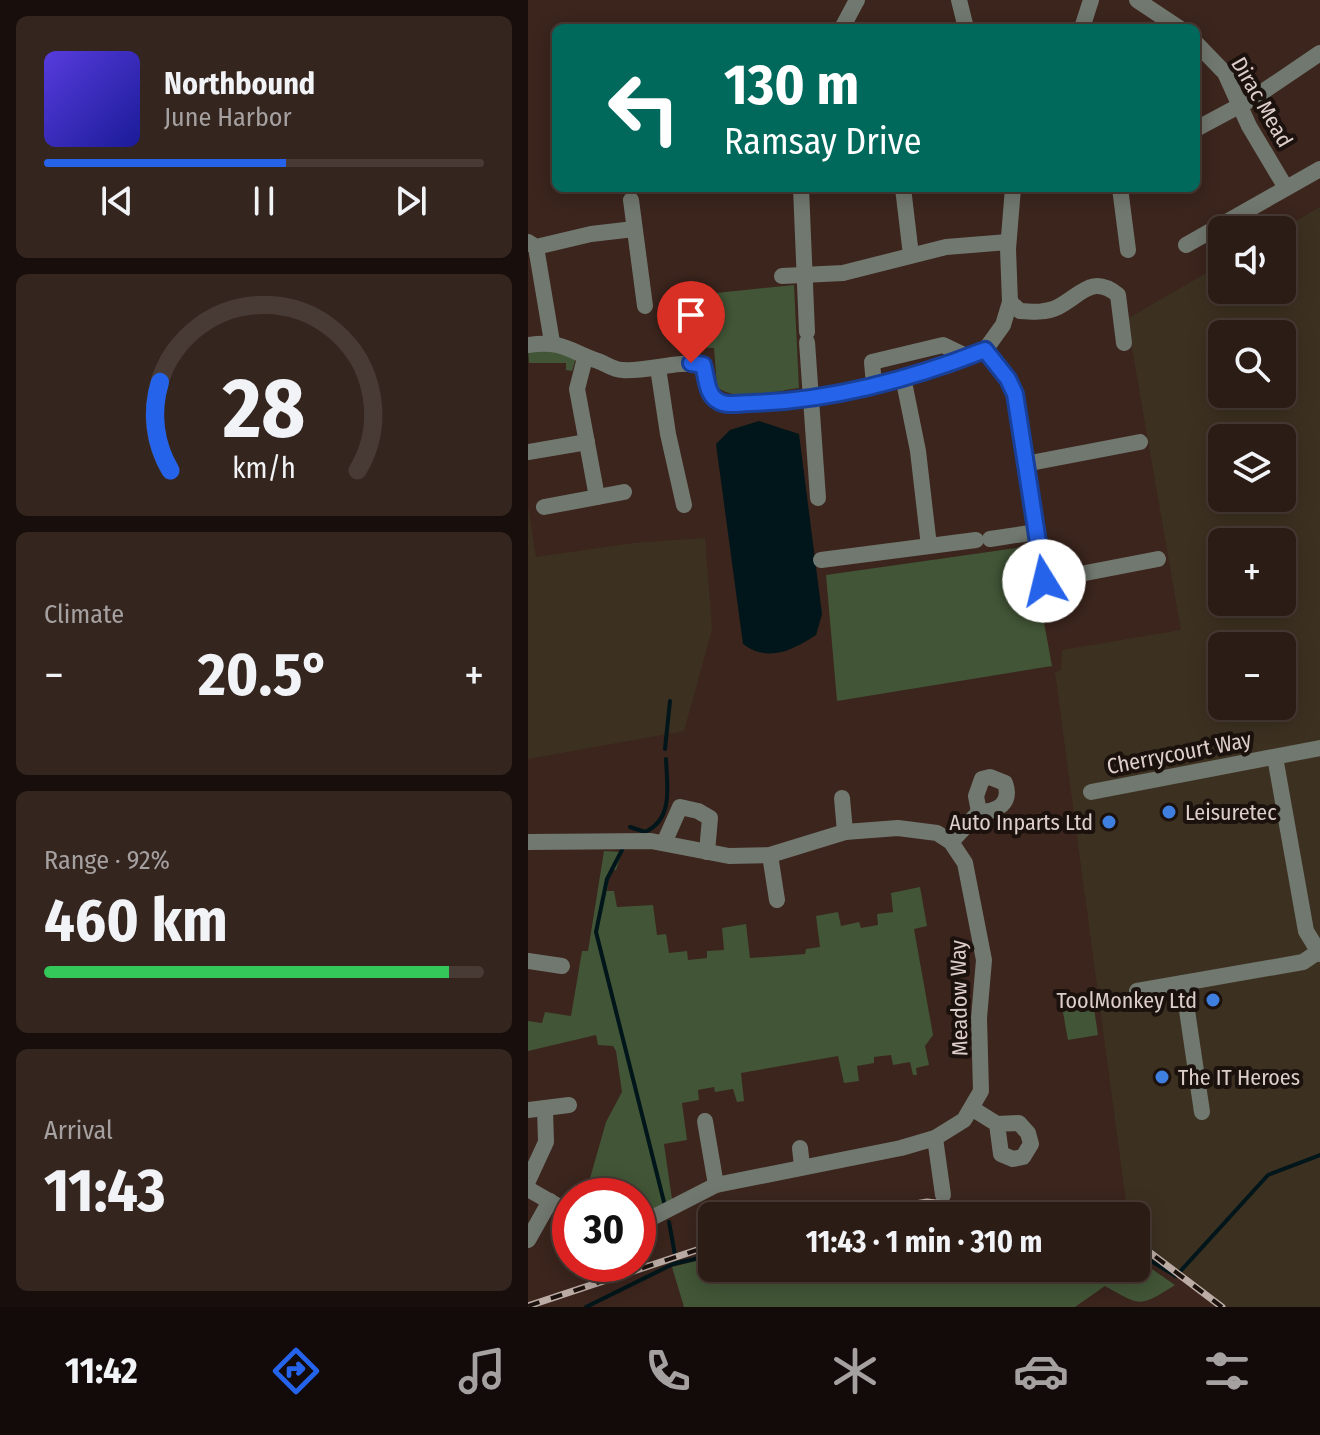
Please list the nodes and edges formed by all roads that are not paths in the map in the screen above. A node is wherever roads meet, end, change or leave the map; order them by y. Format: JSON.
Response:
{"nodes":[{"id":1,"x":857,"y":0,"type":"edge"},
{"id":2,"x":959,"y":0,"type":"edge"},
{"id":3,"x":1090,"y":0,"type":"edge"},
{"id":4,"x":1137,"y":0,"type":"edge"},
{"id":5,"x":844,"y":24,"type":"edge"},
{"id":6,"x":965,"y":24,"type":"edge"},
{"id":7,"x":1083,"y":24,"type":"edge"},
{"id":8,"x":1173,"y":24,"type":"edge"},
{"id":9,"x":1200,"y":47,"type":"edge"},
{"id":10,"x":1320,"y":53,"type":"edge"},
{"id":11,"x":1242,"y":105,"type":"junction"},
{"id":12,"x":1200,"y":127,"type":"edge"},
{"id":13,"x":1320,"y":169,"type":"edge"},
{"id":14,"x":1286,"y":188,"type":"junction"},
{"id":15,"x":801,"y":192,"type":"edge"},
{"id":16,"x":903,"y":192,"type":"edge"},
{"id":17,"x":1013,"y":192,"type":"edge"},
{"id":18,"x":1121,"y":192,"type":"edge"},
{"id":19,"x":631,"y":200,"type":"dead end"},
{"id":20,"x":634,"y":229,"type":"junction"},
{"id":21,"x":1008,"y":242,"type":"junction"},
{"id":22,"x":532,"y":245,"type":"edge"},
{"id":23,"x":1186,"y":245,"type":"dead end"},
{"id":24,"x":1128,"y":250,"type":"dead end"},
{"id":25,"x":911,"y":255,"type":"junction"},
{"id":26,"x":804,"y":275,"type":"junction"},
{"id":27,"x":782,"y":276,"type":"dead end"},
{"id":28,"x":1010,"y":302,"type":"junction"},
{"id":29,"x":645,"y":306,"type":"dead end"},
{"id":30,"x":552,"y":342,"type":"junction"},
{"id":31,"x":1124,"y":343,"type":"dead end"},
{"id":32,"x":528,"y":345,"type":"edge"},
{"id":33,"x":985,"y":350,"type":"junction"},
{"id":34,"x":968,"y":357,"type":"junction"},
{"id":35,"x":585,"y":358,"type":"junction"},
{"id":36,"x":658,"y":368,"type":"junction"},
{"id":37,"x":903,"y":377,"type":"junction"},
{"id":38,"x":874,"y":385,"type":"junction"},
{"id":39,"x":810,"y":398,"type":"junction"},
{"id":40,"x":587,"y":442,"type":"junction"},
{"id":41,"x":1140,"y":442,"type":"dead end"},
{"id":42,"x":528,"y":452,"type":"edge"},
{"id":43,"x":1025,"y":464,"type":"junction"},
{"id":44,"x":624,"y":492,"type":"dead end"},
{"id":45,"x":597,"y":497,"type":"junction"},
{"id":46,"x":818,"y":498,"type":"dead end"},
{"id":47,"x":684,"y":505,"type":"dead end"},
{"id":48,"x":544,"y":507,"type":"dead end"},
{"id":49,"x":1036,"y":532,"type":"junction"},
{"id":50,"x":929,"y":546,"type":"junction"},
{"id":51,"x":1158,"y":559,"type":"dead end"},
{"id":52,"x":821,"y":560,"type":"dead end"},
{"id":53,"x":1320,"y":748,"type":"edge"},
{"id":54,"x":1275,"y":757,"type":"junction"},
{"id":55,"x":1091,"y":792,"type":"dead end"},
{"id":56,"x":842,"y":798,"type":"dead end"},
{"id":57,"x":979,"y":812,"type":"dead end"},
{"id":58,"x":845,"y":832,"type":"junction"},
{"id":59,"x":528,"y":842,"type":"edge"},
{"id":60,"x":951,"y":842,"type":"junction"},
{"id":61,"x":664,"y":843,"type":"junction"},
{"id":62,"x":707,"y":852,"type":"junction"},
{"id":63,"x":770,"y":855,"type":"junction"},
{"id":64,"x":777,"y":900,"type":"dead end"},
{"id":65,"x":1319,"y":953,"type":"edge"},
{"id":66,"x":528,"y":961,"type":"edge"},
{"id":67,"x":562,"y":966,"type":"dead end"},
{"id":68,"x":1183,"y":983,"type":"junction"},
{"id":69,"x":1137,"y":991,"type":"dead end"},
{"id":70,"x":569,"y":1105,"type":"dead end"},
{"id":71,"x":537,"y":1109,"type":"edge"},
{"id":72,"x":973,"y":1109,"type":"junction"},
{"id":73,"x":1202,"y":1112,"type":"dead end"},
{"id":74,"x":705,"y":1121,"type":"dead end"},
{"id":75,"x":997,"y":1124,"type":"dead end"},
{"id":76,"x":935,"y":1138,"type":"junction"},
{"id":77,"x":800,"y":1148,"type":"dead end"},
{"id":78,"x":802,"y":1166,"type":"junction"},
{"id":79,"x":528,"y":1181,"type":"edge"},
{"id":80,"x":716,"y":1185,"type":"junction"},
{"id":81,"x":528,"y":1189,"type":"edge"},
{"id":82,"x":943,"y":1195,"type":"dead end"},
{"id":83,"x":550,"y":1201,"type":"joint"},
{"id":84,"x":656,"y":1216,"type":"edge"},
{"id":85,"x":528,"y":1240,"type":"edge"}],
"edges":[{"from":1,"to":5,"type":"street"},
{"from":2,"to":6,"type":"street"},
{"from":3,"to":7,"type":"street"},
{"from":4,"to":8,"type":"street"},
{"from":9,"to":11,"type":"street","name":"Dirac Mead"},
{"from":10,"to":11,"type":"street"},
{"from":11,"to":12,"type":"street"},
{"from":11,"to":14,"type":"street","name":"Dirac Mead"},
{"from":13,"to":14,"type":"street"},
{"from":14,"to":23,"type":"street"},
{"from":15,"to":26,"type":"street"},
{"from":16,"to":25,"type":"street"},
{"from":17,"to":21,"type":"street"},
{"from":18,"to":24,"type":"street"},
{"from":19,"to":20,"type":"street"},
{"from":20,"to":22,"type":"street"},
{"from":20,"to":29,"type":"street"},
{"from":21,"to":25,"type":"street"},
{"from":21,"to":28,"type":"street"},
{"from":22,"to":30,"type":"street"},
{"from":25,"to":26,"type":"street"},
{"from":26,"to":27,"type":"street"},
{"from":26,"to":39,"type":"street"},
{"from":28,"to":31,"type":"street"},
{"from":28,"to":33,"type":"street"},
{"from":30,"to":32,"type":"street"},
{"from":30,"to":35,"type":"street"},
{"from":33,"to":34,"type":"street"},
{"from":33,"to":43,"type":"street"},
{"from":34,"to":37,"type":"street"},
{"from":34,"to":38,"type":"street"},
{"from":35,"to":36,"type":"street"},
{"from":35,"to":40,"type":"street"},
{"from":36,"to":39,"type":"street"},
{"from":36,"to":47,"type":"street"},
{"from":37,"to":38,"type":"street"},
{"from":37,"to":50,"type":"street"},
{"from":38,"to":39,"type":"street"},
{"from":39,"to":46,"type":"street"},
{"from":40,"to":42,"type":"street"},
{"from":40,"to":45,"type":"street"},
{"from":41,"to":43,"type":"street"},
{"from":43,"to":49,"type":"street"},
{"from":44,"to":45,"type":"street"},
{"from":45,"to":48,"type":"street"},
{"from":49,"to":50,"type":"street"},
{"from":49,"to":51,"type":"street"},
{"from":50,"to":52,"type":"street"},
{"from":53,"to":54,"type":"street","name":"Cherrycourt Way"},
{"from":54,"to":55,"type":"street","name":"Cherrycourt Way"},
{"from":54,"to":65,"type":"street","name":"Cherrycourt Way"},
{"from":56,"to":58,"type":"street"},
{"from":57,"to":60,"type":"street"},
{"from":58,"to":60,"type":"street"},
{"from":58,"to":63,"type":"street"},
{"from":59,"to":61,"type":"street"},
{"from":60,"to":72,"type":"street","name":"Meadow Way"},
{"from":61,"to":62,"type":"street"},
{"from":61,"to":62,"type":"street"},
{"from":62,"to":63,"type":"street"},
{"from":63,"to":64,"type":"street"},
{"from":65,"to":68,"type":"street","name":"Cherrycourt Way"},
{"from":66,"to":67,"type":"street"},
{"from":68,"to":69,"type":"street","name":"Cherrycourt Way"},
{"from":68,"to":73,"type":"street"},
{"from":70,"to":71,"type":"street"},
{"from":71,"to":79,"type":"street"},
{"from":72,"to":75,"type":"street"},
{"from":72,"to":76,"type":"street"},
{"from":74,"to":80,"type":"street"},
{"from":76,"to":78,"type":"street"},
{"from":76,"to":82,"type":"street"},
{"from":77,"to":78,"type":"street"},
{"from":78,"to":80,"type":"street"},
{"from":80,"to":84,"type":"street"},
{"from":81,"to":83,"type":"street"},
{"from":83,"to":85,"type":"street"}]}
